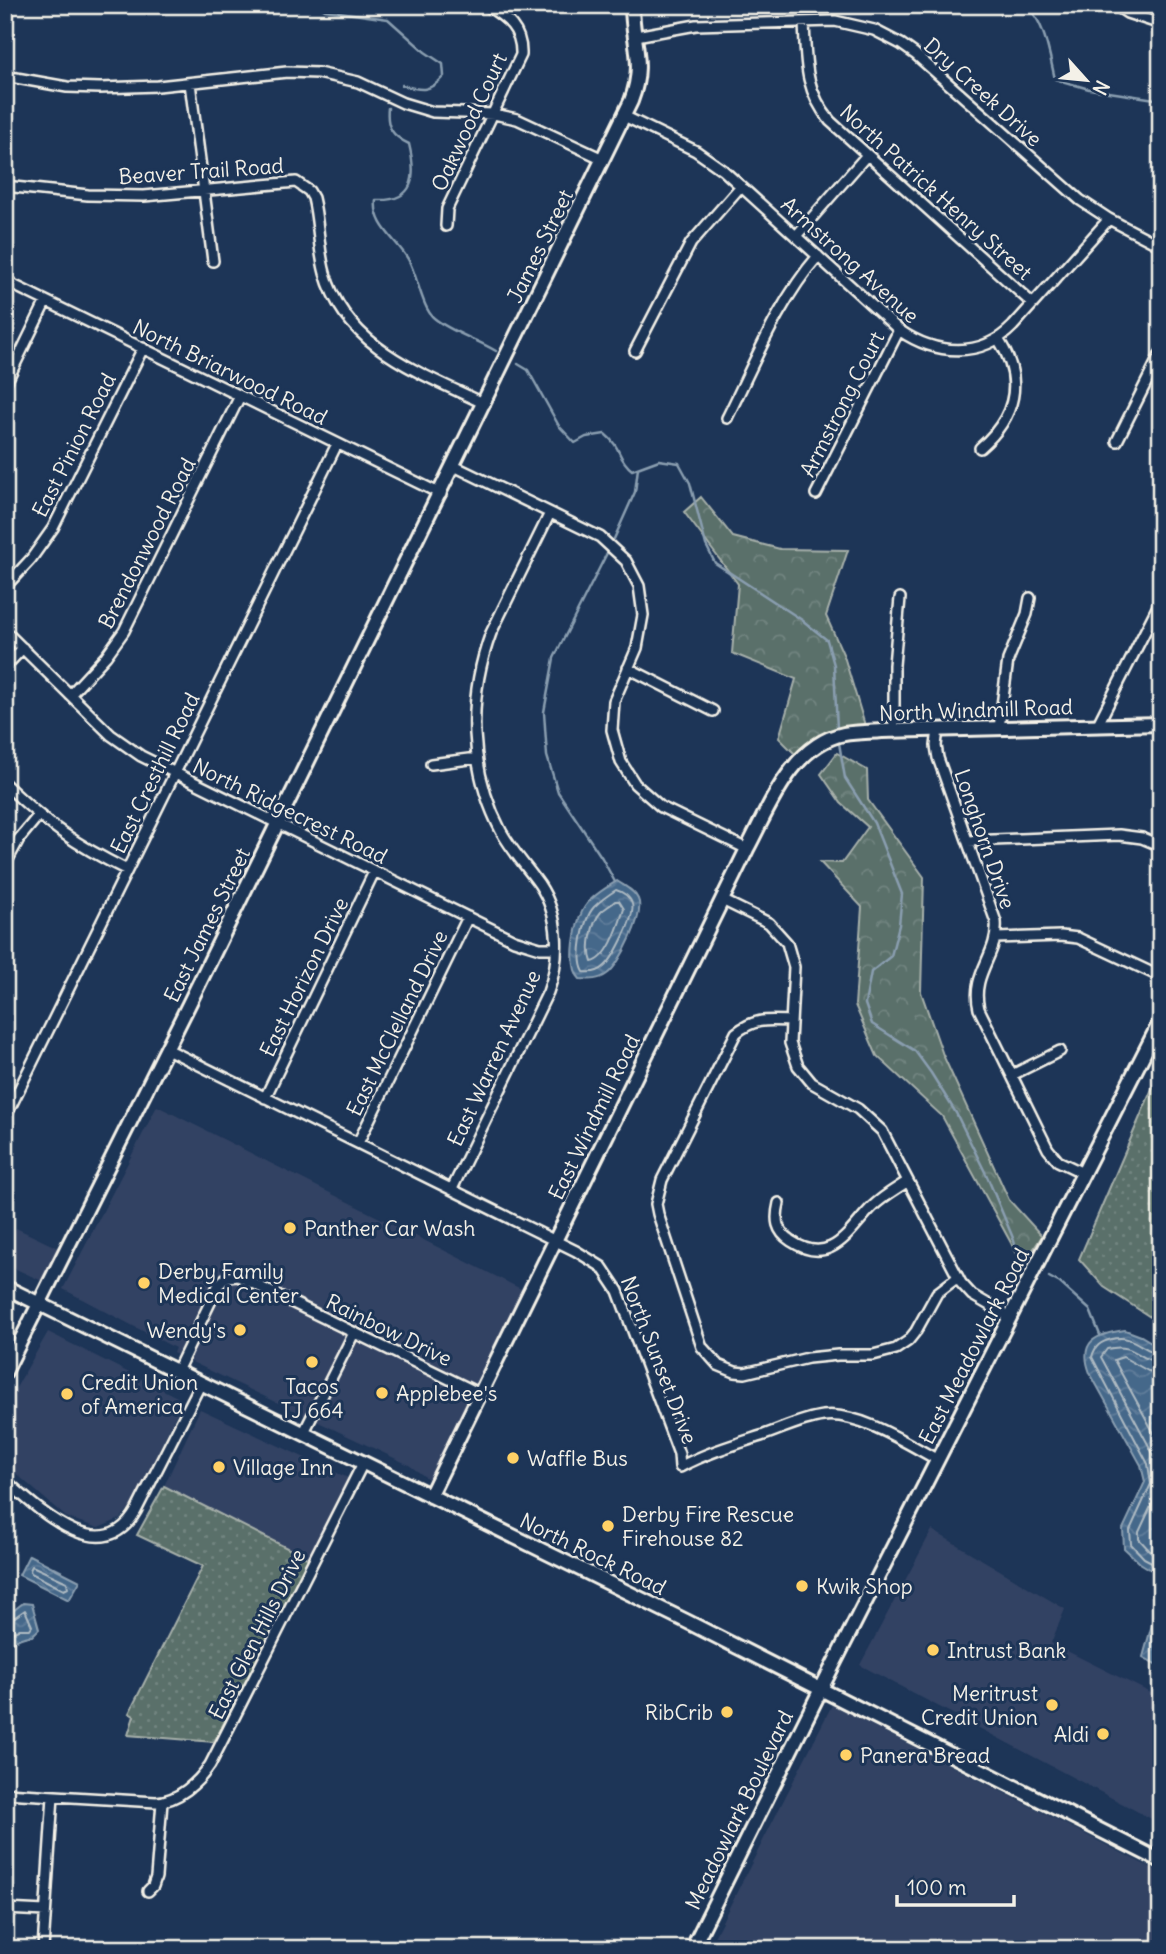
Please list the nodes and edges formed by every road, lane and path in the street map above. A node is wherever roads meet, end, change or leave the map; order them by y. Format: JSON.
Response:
{"nodes":[{"id":1,"x":486,"y":5,"type":"edge"},
{"id":2,"x":632,"y":5,"type":"edge"},
{"id":3,"x":1115,"y":5,"type":"edge"},
{"id":4,"x":804,"y":22,"type":"junction"},
{"id":5,"x":1161,"y":24,"type":"edge"},
{"id":6,"x":636,"y":36,"type":"junction"},
{"id":7,"x":5,"y":76,"type":"edge"},
{"id":8,"x":190,"y":83,"type":"junction"},
{"id":9,"x":494,"y":114,"type":"junction"},
{"id":10,"x":624,"y":116,"type":"junction"},
{"id":11,"x":867,"y":155,"type":"junction"},
{"id":12,"x":603,"y":159,"type":"junction"},
{"id":13,"x":5,"y":186,"type":"edge"},
{"id":14,"x":741,"y":186,"type":"junction"},
{"id":15,"x":203,"y":189,"type":"junction"},
{"id":16,"x":1108,"y":219,"type":"junction"},
{"id":17,"x":446,"y":226,"type":"dead end"},
{"id":18,"x":796,"y":236,"type":"junction"},
{"id":19,"x":1161,"y":246,"type":"edge"},
{"id":20,"x":818,"y":256,"type":"junction"},
{"id":21,"x":213,"y":261,"type":"dead end"},
{"id":22,"x":5,"y":281,"type":"edge"},
{"id":23,"x":46,"y":301,"type":"junction"},
{"id":24,"x":1033,"y":304,"type":"junction"},
{"id":25,"x":899,"y":330,"type":"junction"},
{"id":26,"x":998,"y":339,"type":"junction"},
{"id":27,"x":143,"y":348,"type":"junction"},
{"id":28,"x":635,"y":351,"type":"dead end"},
{"id":29,"x":1161,"y":353,"type":"edge"},
{"id":30,"x":5,"y":384,"type":"edge"},
{"id":31,"x":240,"y":396,"type":"junction"},
{"id":32,"x":485,"y":404,"type":"junction"},
{"id":33,"x":727,"y":418,"type":"dead end"},
{"id":34,"x":1117,"y":441,"type":"dead end"},
{"id":35,"x":337,"y":444,"type":"junction"},
{"id":36,"x":980,"y":447,"type":"dead end"},
{"id":37,"x":454,"y":466,"type":"junction"},
{"id":38,"x":440,"y":494,"type":"junction"},
{"id":39,"x":816,"y":494,"type":"dead end"},
{"id":40,"x":550,"y":513,"type":"junction"},
{"id":41,"x":5,"y":587,"type":"edge"},
{"id":42,"x":900,"y":598,"type":"dead end"},
{"id":43,"x":1030,"y":598,"type":"dead end"},
{"id":44,"x":1161,"y":600,"type":"edge"},
{"id":45,"x":5,"y":631,"type":"edge"},
{"id":46,"x":23,"y":648,"type":"junction"},
{"id":47,"x":5,"y":667,"type":"edge"},
{"id":48,"x":628,"y":668,"type":"junction"},
{"id":49,"x":70,"y":695,"type":"junction"},
{"id":50,"x":713,"y":711,"type":"dead end"},
{"id":51,"x":1161,"y":724,"type":"edge"},
{"id":52,"x":1097,"y":726,"type":"junction"},
{"id":53,"x":999,"y":728,"type":"junction"},
{"id":54,"x":938,"y":729,"type":"junction"},
{"id":55,"x":894,"y":731,"type":"junction"},
{"id":56,"x":477,"y":758,"type":"junction"},
{"id":57,"x":801,"y":760,"type":"joint"},
{"id":58,"x":431,"y":764,"type":"dead end"},
{"id":59,"x":175,"y":773,"type":"junction"},
{"id":60,"x":5,"y":784,"type":"edge"},
{"id":61,"x":38,"y":816,"type":"junction"},
{"id":62,"x":278,"y":824,"type":"junction"},
{"id":63,"x":968,"y":841,"type":"junction"},
{"id":64,"x":1161,"y":846,"type":"edge"},
{"id":65,"x":747,"y":849,"type":"junction"},
{"id":66,"x":5,"y":865,"type":"edge"},
{"id":67,"x":127,"y":870,"type":"junction"},
{"id":68,"x":374,"y":872,"type":"junction"},
{"id":69,"x":722,"y":900,"type":"junction"},
{"id":70,"x":468,"y":917,"type":"junction"},
{"id":71,"x":996,"y":938,"type":"junction"},
{"id":72,"x":556,"y":948,"type":"junction"},
{"id":73,"x":1161,"y":977,"type":"edge"},
{"id":74,"x":1161,"y":1020,"type":"edge"},
{"id":75,"x":790,"y":1021,"type":"junction"},
{"id":76,"x":167,"y":1049,"type":"junction"},
{"id":77,"x":1060,"y":1051,"type":"dead end"},
{"id":78,"x":1012,"y":1075,"type":"junction"},
{"id":79,"x":265,"y":1098,"type":"junction"},
{"id":80,"x":5,"y":1118,"type":"edge"},
{"id":81,"x":358,"y":1143,"type":"junction"},
{"id":82,"x":1083,"y":1173,"type":"junction"},
{"id":83,"x":908,"y":1181,"type":"junction"},
{"id":84,"x":452,"y":1189,"type":"junction"},
{"id":85,"x":779,"y":1203,"type":"dead end"},
{"id":86,"x":554,"y":1241,"type":"junction"},
{"id":87,"x":958,"y":1278,"type":"junction"},
{"id":88,"x":5,"y":1287,"type":"edge"},
{"id":89,"x":39,"y":1305,"type":"junction"},
{"id":90,"x":1010,"y":1317,"type":"junction"},
{"id":91,"x":354,"y":1333,"type":"junction"},
{"id":92,"x":177,"y":1371,"type":"junction"},
{"id":93,"x":5,"y":1372,"type":"edge"},
{"id":94,"x":201,"y":1383,"type":"junction"},
{"id":95,"x":480,"y":1394,"type":"junction"},
{"id":96,"x":303,"y":1434,"type":"junction"},
{"id":97,"x":938,"y":1460,"type":"junction"},
{"id":98,"x":363,"y":1463,"type":"junction"},
{"id":99,"x":5,"y":1480,"type":"edge"},
{"id":100,"x":430,"y":1496,"type":"junction"},
{"id":101,"x":821,"y":1689,"type":"junction"},
{"id":102,"x":5,"y":1793,"type":"edge"},
{"id":103,"x":53,"y":1796,"type":"junction"},
{"id":104,"x":162,"y":1802,"type":"junction"},
{"id":105,"x":1161,"y":1861,"type":"edge"},
{"id":106,"x":148,"y":1891,"type":"dead end"},
{"id":107,"x":5,"y":1909,"type":"edge"},
{"id":108,"x":45,"y":1911,"type":"junction"},
{"id":109,"x":43,"y":1949,"type":"edge"},
{"id":110,"x":692,"y":1949,"type":"edge"}],
"edges":[{"from":1,"to":9,"type":"street","name":"Oakwood Court"},
{"from":2,"to":6,"type":"street","name":"James Street"},
{"from":3,"to":5,"type":"street"},
{"from":4,"to":6,"type":"street","name":"Dry Creek Drive"},
{"from":4,"to":11,"type":"street","name":"North Patrick Henry Street"},
{"from":4,"to":16,"type":"street","name":"Dry Creek Drive"},
{"from":6,"to":10,"type":"street","name":"James Street"},
{"from":7,"to":8,"type":"street"},
{"from":8,"to":9,"type":"street"},
{"from":8,"to":15,"type":"street"},
{"from":9,"to":12,"type":"street"},
{"from":9,"to":17,"type":"street","name":"Oakwood Court"},
{"from":10,"to":12,"type":"street","name":"James Street"},
{"from":10,"to":14,"type":"street","name":"Armstrong Avenue"},
{"from":11,"to":18,"type":"street"},
{"from":11,"to":24,"type":"street","name":"North Patrick Henry Street"},
{"from":12,"to":32,"type":"street","name":"James Street"},
{"from":13,"to":15,"type":"street","name":"Beaver Trail Road"},
{"from":14,"to":18,"type":"street","name":"Armstrong Avenue"},
{"from":14,"to":28,"type":"street"},
{"from":15,"to":21,"type":"street"},
{"from":15,"to":32,"type":"street","name":"Beaver Trail Road"},
{"from":16,"to":19,"type":"street","name":"Dry Creek Drive"},
{"from":16,"to":24,"type":"street","name":"Armstrong Avenue"},
{"from":18,"to":20,"type":"street","name":"Armstrong Avenue"},
{"from":20,"to":25,"type":"street","name":"Armstrong Avenue"},
{"from":20,"to":33,"type":"street"},
{"from":22,"to":23,"type":"street","name":"North Briarwood Road"},
{"from":23,"to":27,"type":"street","name":"North Briarwood Road"},
{"from":23,"to":30,"type":"street"},
{"from":24,"to":26,"type":"street","name":"Armstrong Avenue"},
{"from":25,"to":26,"type":"street","name":"Armstrong Avenue"},
{"from":25,"to":39,"type":"street","name":"Armstrong Court"},
{"from":26,"to":36,"type":"street"},
{"from":27,"to":31,"type":"street","name":"North Briarwood Road"},
{"from":27,"to":41,"type":"street","name":"East Pinion Road"},
{"from":29,"to":34,"type":"street"},
{"from":31,"to":35,"type":"street","name":"North Briarwood Road"},
{"from":31,"to":49,"type":"street","name":"Brendonwood Road"},
{"from":32,"to":37,"type":"street","name":"James Street"},
{"from":35,"to":38,"type":"street","name":"North Briarwood Road"},
{"from":35,"to":59,"type":"street","name":"East Cresthill Road"},
{"from":37,"to":38,"type":"street","name":"James Street"},
{"from":37,"to":40,"type":"street"},
{"from":38,"to":62,"type":"street","name":"East James Street"},
{"from":40,"to":48,"type":"street"},
{"from":40,"to":56,"type":"street","name":"East Warren Avenue"},
{"from":42,"to":55,"type":"street"},
{"from":43,"to":53,"type":"street"},
{"from":44,"to":52,"type":"street"},
{"from":45,"to":46,"type":"street","name":"North Ridgecrest Road"},
{"from":46,"to":47,"type":"street"},
{"from":46,"to":49,"type":"street","name":"North Ridgecrest Road"},
{"from":48,"to":50,"type":"street"},
{"from":48,"to":65,"type":"street"},
{"from":49,"to":59,"type":"street","name":"North Ridgecrest Road"},
{"from":51,"to":52,"type":"street","name":"North Windmill Road"},
{"from":52,"to":53,"type":"street","name":"North Windmill Road"},
{"from":53,"to":54,"type":"street","name":"North Windmill Road"},
{"from":54,"to":55,"type":"street","name":"North Windmill Road"},
{"from":54,"to":63,"type":"street","name":"Longhorn Drive"},
{"from":55,"to":57,"type":"street","name":"North Windmill Road"},
{"from":56,"to":58,"type":"street"},
{"from":56,"to":72,"type":"street","name":"East Warren Avenue"},
{"from":57,"to":65,"type":"street","name":"East Windmill Road"},
{"from":59,"to":62,"type":"street","name":"North Ridgecrest Road"},
{"from":59,"to":67,"type":"street","name":"East Cresthill Road"},
{"from":60,"to":61,"type":"street"},
{"from":61,"to":66,"type":"street"},
{"from":61,"to":67,"type":"street"},
{"from":62,"to":68,"type":"street","name":"North Ridgecrest Road"},
{"from":62,"to":76,"type":"street","name":"East James Street"},
{"from":63,"to":64,"type":"street"},
{"from":63,"to":71,"type":"street","name":"Longhorn Drive"},
{"from":65,"to":69,"type":"street","name":"East Windmill Road"},
{"from":67,"to":80,"type":"street","name":"East Cresthill Road"},
{"from":68,"to":70,"type":"street","name":"North Ridgecrest Road"},
{"from":68,"to":79,"type":"street","name":"East Horizon Drive"},
{"from":69,"to":75,"type":"street"},
{"from":69,"to":86,"type":"street","name":"East Windmill Road"},
{"from":70,"to":72,"type":"street","name":"North Ridgecrest Road"},
{"from":70,"to":81,"type":"street","name":"East McClelland Drive"},
{"from":71,"to":73,"type":"street"},
{"from":71,"to":78,"type":"street","name":"Longhorn Drive"},
{"from":72,"to":84,"type":"street","name":"East Warren Avenue"},
{"from":74,"to":82,"type":"street","name":"East Meadowlark Road"},
{"from":75,"to":83,"type":"street"},
{"from":75,"to":87,"type":"street"},
{"from":76,"to":79,"type":"street","name":"North Sunset Drive"},
{"from":76,"to":89,"type":"street","name":"East James Street"},
{"from":77,"to":78,"type":"street"},
{"from":78,"to":82,"type":"street","name":"Longhorn Drive"},
{"from":79,"to":81,"type":"street","name":"North Sunset Drive"},
{"from":81,"to":84,"type":"street","name":"North Sunset Drive"},
{"from":82,"to":90,"type":"street","name":"East Meadowlark Road"},
{"from":83,"to":85,"type":"street"},
{"from":83,"to":87,"type":"street"},
{"from":84,"to":86,"type":"street","name":"North Sunset Drive"},
{"from":86,"to":95,"type":"street","name":"East Windmill Road"},
{"from":86,"to":97,"type":"street","name":"North Sunset Drive"},
{"from":87,"to":90,"type":"street"},
{"from":88,"to":89,"type":"street","name":"North Rock Road"},
{"from":89,"to":92,"type":"street","name":"North Rock Road"},
{"from":89,"to":93,"type":"street","name":"East James Street"},
{"from":90,"to":97,"type":"street","name":"East Meadowlark Road"},
{"from":91,"to":92,"type":"street","name":"Rainbow Drive"},
{"from":91,"to":95,"type":"street","name":"Rainbow Drive"},
{"from":91,"to":96,"type":"street"},
{"from":92,"to":94,"type":"street","name":"North Rock Road"},
{"from":94,"to":96,"type":"street","name":"North Rock Road"},
{"from":94,"to":99,"type":"street"},
{"from":95,"to":100,"type":"street","name":"East Windmill Road"},
{"from":96,"to":98,"type":"street","name":"North Rock Road"},
{"from":97,"to":101,"type":"street","name":"East Meadowlark Road"},
{"from":98,"to":100,"type":"street","name":"North Rock Road"},
{"from":98,"to":104,"type":"street","name":"East Glen Hills Drive"},
{"from":100,"to":101,"type":"street","name":"North Rock Road"},
{"from":101,"to":105,"type":"street","name":"North Rock Road"},
{"from":101,"to":110,"type":"street","name":"Meadowlark Boulevard"},
{"from":102,"to":103,"type":"street"},
{"from":103,"to":104,"type":"street"},
{"from":103,"to":108,"type":"street"},
{"from":104,"to":106,"type":"street"},
{"from":107,"to":108,"type":"street"},
{"from":108,"to":109,"type":"street"}]}
